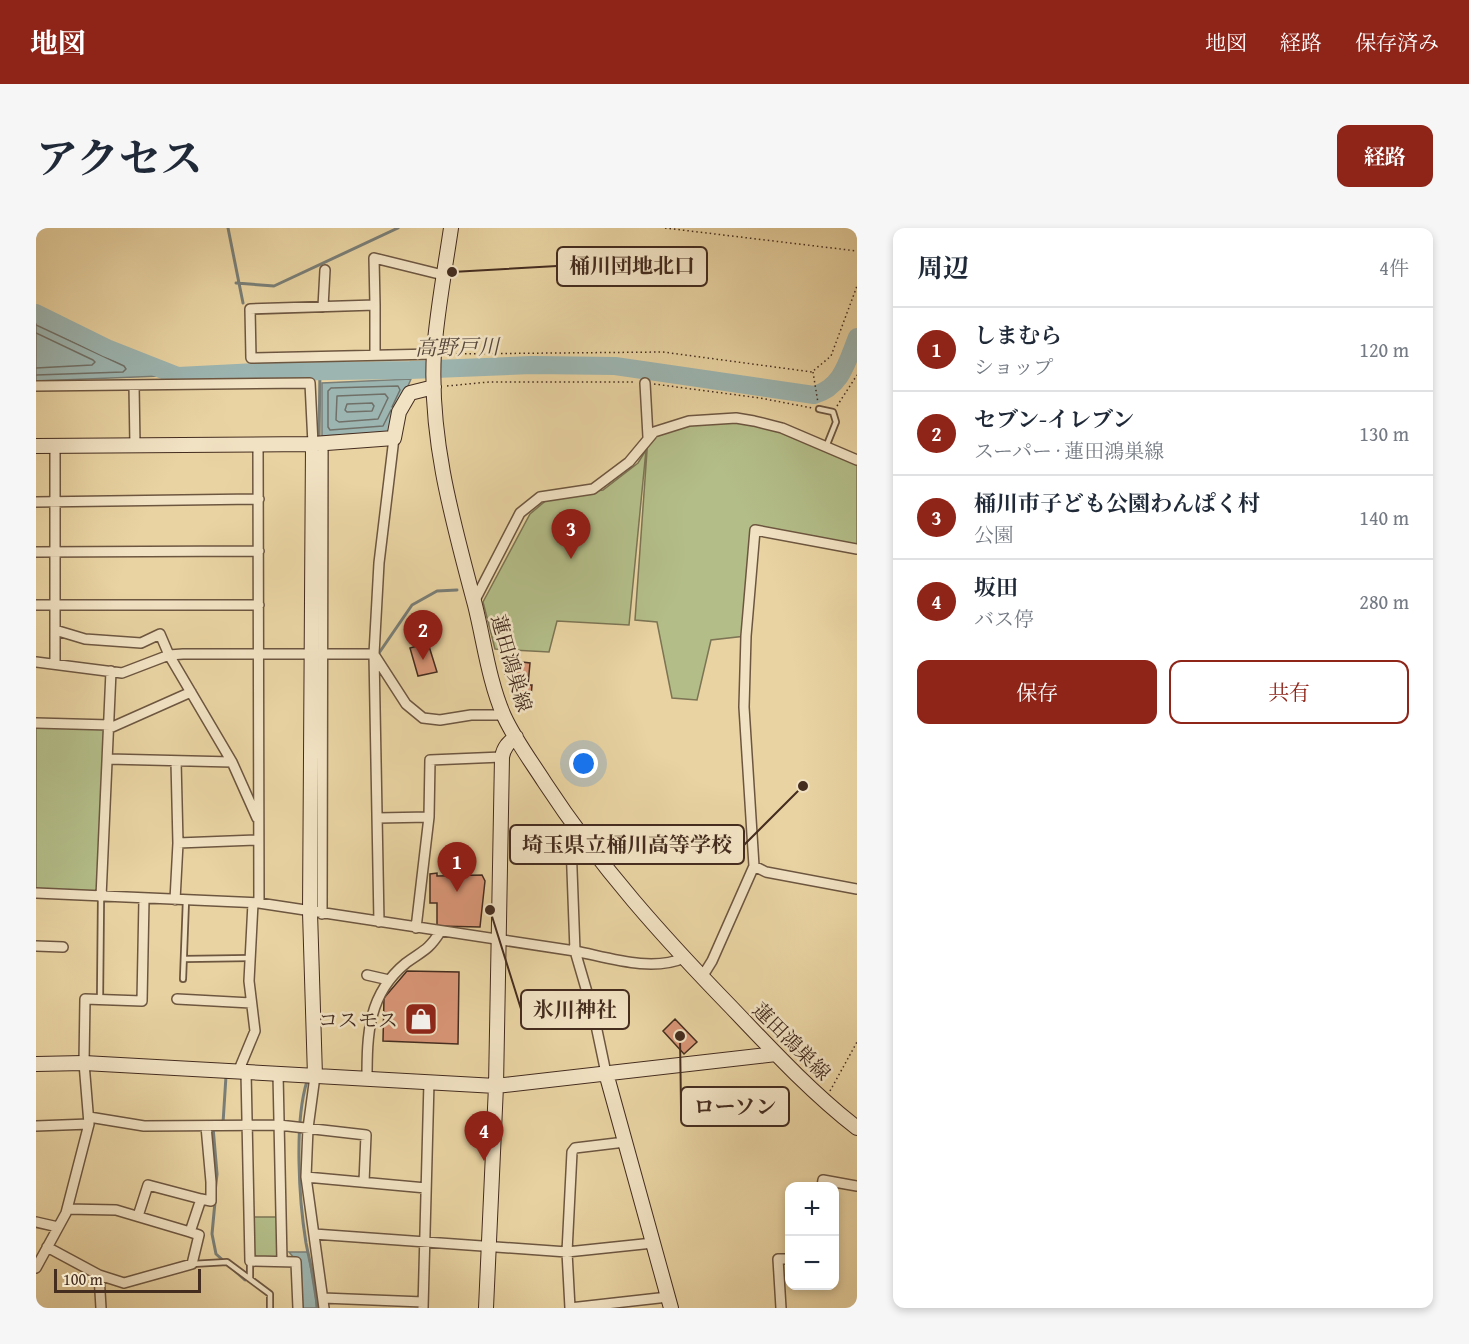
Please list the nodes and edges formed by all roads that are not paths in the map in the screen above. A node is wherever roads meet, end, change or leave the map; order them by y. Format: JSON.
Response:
{"nodes":[{"id":1,"x":451,"y":228,"type":"edge"},
{"id":2,"x":325,"y":270,"type":"dead end"},
{"id":3,"x":443,"y":275,"type":"junction"},
{"id":4,"x":375,"y":305,"type":"junction"},
{"id":5,"x":323,"y":307,"type":"junction"},
{"id":6,"x":434,"y":354,"type":"junction"},
{"id":7,"x":375,"y":355,"type":"junction"},
{"id":8,"x":645,"y":383,"type":"road end"},
{"id":9,"x":134,"y":385,"type":"junction"},
{"id":10,"x":36,"y":386,"type":"edge"},
{"id":11,"x":434,"y":387,"type":"junction"},
{"id":12,"x":819,"y":409,"type":"road end"},
{"id":13,"x":648,"y":437,"type":"junction"},
{"id":14,"x":394,"y":438,"type":"junction"},
{"id":15,"x":318,"y":443,"type":"junction"},
{"id":16,"x":258,"y":444,"type":"junction"},
{"id":17,"x":36,"y":446,"type":"edge"},
{"id":18,"x":55,"y":446,"type":"junction"},
{"id":19,"x":135,"y":446,"type":"junction"},
{"id":20,"x":826,"y":447,"type":"junction"},
{"id":21,"x":857,"y":460,"type":"edge"},
{"id":22,"x":259,"y":499,"type":"junction"},
{"id":23,"x":36,"y":502,"type":"edge"},
{"id":24,"x":55,"y":502,"type":"junction"},
{"id":25,"x":857,"y":549,"type":"edge"},
{"id":26,"x":259,"y":550,"type":"junction"},
{"id":27,"x":36,"y":552,"type":"edge"},
{"id":28,"x":55,"y":552,"type":"junction"},
{"id":29,"x":474,"y":602,"type":"junction"},
{"id":30,"x":36,"y":605,"type":"edge"},
{"id":31,"x":55,"y":605,"type":"junction"},
{"id":32,"x":259,"y":605,"type":"junction"},
{"id":33,"x":55,"y":630,"type":"junction"},
{"id":34,"x":260,"y":654,"type":"junction"},
{"id":35,"x":318,"y":654,"type":"junction"},
{"id":36,"x":374,"y":654,"type":"junction"},
{"id":37,"x":169,"y":655,"type":"junction"},
{"id":38,"x":36,"y":662,"type":"edge"},
{"id":39,"x":55,"y":664,"type":"junction"},
{"id":40,"x":111,"y":671,"type":"junction"},
{"id":41,"x":191,"y":692,"type":"junction"},
{"id":42,"x":504,"y":715,"type":"junction"},
{"id":43,"x":36,"y":723,"type":"edge"},
{"id":44,"x":110,"y":726,"type":"junction"},
{"id":45,"x":516,"y":737,"type":"junction"},
{"id":46,"x":502,"y":757,"type":"junction"},
{"id":47,"x":108,"y":759,"type":"junction"},
{"id":48,"x":176,"y":761,"type":"junction"},
{"id":49,"x":232,"y":762,"type":"junction"},
{"id":50,"x":429,"y":817,"type":"junction"},
{"id":51,"x":378,"y":818,"type":"junction"},
{"id":52,"x":258,"y":820,"type":"junction"},
{"id":53,"x":578,"y":831,"type":"junction"},
{"id":54,"x":258,"y":840,"type":"junction"},
{"id":55,"x":178,"y":843,"type":"junction"},
{"id":56,"x":754,"y":866,"type":"junction"},
{"id":57,"x":857,"y":889,"type":"edge"},
{"id":58,"x":36,"y":893,"type":"edge"},
{"id":59,"x":101,"y":897,"type":"junction"},
{"id":60,"x":144,"y":899,"type":"junction"},
{"id":61,"x":175,"y":900,"type":"junction"},
{"id":62,"x":186,"y":900,"type":"junction"},
{"id":63,"x":256,"y":903,"type":"junction"},
{"id":64,"x":316,"y":913,"type":"junction"},
{"id":65,"x":379,"y":922,"type":"junction"},
{"id":66,"x":416,"y":928,"type":"junction"},
{"id":67,"x":440,"y":932,"type":"junction"},
{"id":68,"x":497,"y":940,"type":"junction"},
{"id":69,"x":36,"y":946,"type":"edge"},
{"id":70,"x":63,"y":947,"type":"dead end"},
{"id":71,"x":576,"y":951,"type":"junction"},
{"id":72,"x":184,"y":958,"type":"junction"},
{"id":73,"x":251,"y":958,"type":"junction"},
{"id":74,"x":684,"y":958,"type":"junction"},
{"id":75,"x":367,"y":975,"type":"dead end"},
{"id":76,"x":702,"y":977,"type":"junction"},
{"id":77,"x":183,"y":979,"type":"dead end"},
{"id":78,"x":389,"y":980,"type":"junction"},
{"id":79,"x":177,"y":999,"type":"dead end"},
{"id":80,"x":100,"y":1000,"type":"junction"},
{"id":81,"x":252,"y":1003,"type":"junction"},
{"id":82,"x":776,"y":1054,"type":"junction"},
{"id":83,"x":84,"y":1063,"type":"junction"},
{"id":84,"x":36,"y":1064,"type":"edge"},
{"id":85,"x":242,"y":1072,"type":"junction"},
{"id":86,"x":606,"y":1073,"type":"junction"},
{"id":87,"x":278,"y":1074,"type":"junction"},
{"id":88,"x":315,"y":1076,"type":"junction"},
{"id":89,"x":367,"y":1079,"type":"junction"},
{"id":90,"x":429,"y":1082,"type":"junction"},
{"id":91,"x":495,"y":1086,"type":"junction"},
{"id":92,"x":89,"y":1120,"type":"junction"},
{"id":93,"x":279,"y":1125,"type":"junction"},
{"id":94,"x":36,"y":1126,"type":"edge"},
{"id":95,"x":206,"y":1126,"type":"junction"},
{"id":96,"x":249,"y":1126,"type":"junction"},
{"id":97,"x":308,"y":1128,"type":"junction"},
{"id":98,"x":857,"y":1128,"type":"edge"},
{"id":99,"x":625,"y":1142,"type":"junction"},
{"id":100,"x":306,"y":1177,"type":"junction"},
{"id":101,"x":364,"y":1182,"type":"junction"},
{"id":102,"x":839,"y":1183,"type":"edge"},
{"id":103,"x":857,"y":1186,"type":"edge"},
{"id":104,"x":426,"y":1188,"type":"junction"},
{"id":105,"x":201,"y":1199,"type":"junction"},
{"id":106,"x":67,"y":1209,"type":"junction"},
{"id":107,"x":138,"y":1216,"type":"junction"},
{"id":108,"x":36,"y":1222,"type":"edge"},
{"id":109,"x":58,"y":1227,"type":"junction"},
{"id":110,"x":190,"y":1232,"type":"junction"},
{"id":111,"x":314,"y":1234,"type":"junction"},
{"id":112,"x":425,"y":1243,"type":"junction"},
{"id":113,"x":653,"y":1243,"type":"junction"},
{"id":114,"x":489,"y":1246,"type":"junction"},
{"id":115,"x":47,"y":1247,"type":"junction"},
{"id":116,"x":567,"y":1252,"type":"junction"},
{"id":117,"x":785,"y":1259,"type":"edge"},
{"id":118,"x":250,"y":1261,"type":"junction"},
{"id":119,"x":282,"y":1261,"type":"junction"},
{"id":120,"x":192,"y":1264,"type":"junction"},
{"id":121,"x":36,"y":1268,"type":"edge"},
{"id":122,"x":99,"y":1275,"type":"junction"},
{"id":123,"x":250,"y":1280,"type":"junction"},
{"id":124,"x":323,"y":1303,"type":"edge"},
{"id":125,"x":670,"y":1303,"type":"edge"},
{"id":126,"x":423,"y":1305,"type":"edge"},
{"id":127,"x":101,"y":1308,"type":"edge"},
{"id":128,"x":270,"y":1308,"type":"edge"},
{"id":129,"x":298,"y":1308,"type":"edge"},
{"id":130,"x":486,"y":1308,"type":"edge"},
{"id":131,"x":570,"y":1308,"type":"edge"},
{"id":132,"x":781,"y":1308,"type":"edge"}],
"edges":[{"from":1,"to":3,"type":"street","name":"蓮田鴻巣線"},
{"from":2,"to":5,"type":"street"},
{"from":3,"to":4,"type":"street"},
{"from":3,"to":6,"type":"street","name":"蓮田鴻巣線"},
{"from":4,"to":5,"type":"street"},
{"from":4,"to":7,"type":"street"},
{"from":5,"to":7,"type":"street"},
{"from":6,"to":7,"type":"street"},
{"from":6,"to":11,"type":"street","name":"蓮田鴻巣線"},
{"from":8,"to":13,"type":"street"},
{"from":9,"to":10,"type":"street"},
{"from":9,"to":15,"type":"street"},
{"from":9,"to":19,"type":"street"},
{"from":11,"to":14,"type":"street"},
{"from":11,"to":29,"type":"street","name":"蓮田鴻巣線"},
{"from":12,"to":20,"type":"lane"},
{"from":13,"to":20,"type":"street"},
{"from":13,"to":29,"type":"street"},
{"from":14,"to":15,"type":"street"},
{"from":14,"to":36,"type":"street"},
{"from":15,"to":16,"type":"street"},
{"from":15,"to":35,"type":"street"},
{"from":16,"to":19,"type":"street"},
{"from":16,"to":22,"type":"street"},
{"from":17,"to":18,"type":"street"},
{"from":18,"to":19,"type":"street"},
{"from":18,"to":24,"type":"street"},
{"from":20,"to":21,"type":"street"},
{"from":22,"to":24,"type":"street"},
{"from":22,"to":26,"type":"street"},
{"from":23,"to":24,"type":"street"},
{"from":24,"to":28,"type":"street"},
{"from":25,"to":56,"type":"street"},
{"from":26,"to":28,"type":"street"},
{"from":26,"to":32,"type":"street"},
{"from":27,"to":28,"type":"street"},
{"from":28,"to":31,"type":"street"},
{"from":29,"to":42,"type":"street","name":"蓮田鴻巣線"},
{"from":30,"to":31,"type":"street"},
{"from":31,"to":32,"type":"street"},
{"from":31,"to":33,"type":"street"},
{"from":32,"to":34,"type":"street"},
{"from":33,"to":37,"type":"street"},
{"from":33,"to":39,"type":"street"},
{"from":34,"to":35,"type":"street"},
{"from":34,"to":37,"type":"street"},
{"from":34,"to":52,"type":"street"},
{"from":35,"to":36,"type":"street"},
{"from":35,"to":64,"type":"street"},
{"from":36,"to":42,"type":"street"},
{"from":36,"to":51,"type":"street"},
{"from":37,"to":40,"type":"street"},
{"from":37,"to":41,"type":"street"},
{"from":38,"to":39,"type":"street"},
{"from":39,"to":40,"type":"street"},
{"from":40,"to":44,"type":"street"},
{"from":41,"to":44,"type":"street"},
{"from":41,"to":49,"type":"street"},
{"from":42,"to":45,"type":"street","name":"蓮田鴻巣線"},
{"from":43,"to":44,"type":"street"},
{"from":44,"to":47,"type":"street"},
{"from":45,"to":46,"type":"street"},
{"from":45,"to":53,"type":"street","name":"蓮田鴻巣線"},
{"from":46,"to":50,"type":"street"},
{"from":46,"to":68,"type":"street"},
{"from":47,"to":48,"type":"street"},
{"from":47,"to":59,"type":"street"},
{"from":48,"to":49,"type":"street"},
{"from":48,"to":55,"type":"street"},
{"from":49,"to":52,"type":"street"},
{"from":50,"to":51,"type":"street"},
{"from":50,"to":66,"type":"street"},
{"from":51,"to":65,"type":"street"},
{"from":52,"to":54,"type":"street"},
{"from":53,"to":71,"type":"street"},
{"from":53,"to":74,"type":"street","name":"蓮田鴻巣線"},
{"from":54,"to":55,"type":"street"},
{"from":54,"to":63,"type":"street"},
{"from":55,"to":61,"type":"street"},
{"from":56,"to":57,"type":"street"},
{"from":56,"to":76,"type":"street"},
{"from":58,"to":59,"type":"street"},
{"from":59,"to":60,"type":"street"},
{"from":59,"to":80,"type":"lane"},
{"from":60,"to":61,"type":"street"},
{"from":60,"to":80,"type":"street"},
{"from":61,"to":62,"type":"street"},
{"from":62,"to":63,"type":"street"},
{"from":62,"to":72,"type":"lane"},
{"from":63,"to":64,"type":"street"},
{"from":63,"to":73,"type":"street"},
{"from":64,"to":65,"type":"street"},
{"from":64,"to":88,"type":"street"},
{"from":65,"to":66,"type":"street"},
{"from":66,"to":67,"type":"street"},
{"from":67,"to":68,"type":"street"},
{"from":67,"to":78,"type":"street"},
{"from":68,"to":71,"type":"street"},
{"from":68,"to":91,"type":"street"},
{"from":69,"to":70,"type":"street"},
{"from":71,"to":74,"type":"street"},
{"from":71,"to":86,"type":"street"},
{"from":72,"to":73,"type":"lane"},
{"from":72,"to":77,"type":"lane"},
{"from":73,"to":81,"type":"street"},
{"from":74,"to":76,"type":"street","name":"蓮田鴻巣線"},
{"from":75,"to":78,"type":"street"},
{"from":76,"to":82,"type":"street","name":"蓮田鴻巣線"},
{"from":78,"to":89,"type":"street"},
{"from":79,"to":81,"type":"street"},
{"from":80,"to":83,"type":"street"},
{"from":81,"to":85,"type":"street"},
{"from":82,"to":86,"type":"street"},
{"from":82,"to":98,"type":"street","name":"蓮田鴻巣線"},
{"from":83,"to":84,"type":"street"},
{"from":83,"to":85,"type":"street"},
{"from":83,"to":92,"type":"street"},
{"from":85,"to":87,"type":"street"},
{"from":85,"to":96,"type":"street"},
{"from":86,"to":91,"type":"street"},
{"from":86,"to":99,"type":"street"},
{"from":87,"to":88,"type":"street"},
{"from":87,"to":93,"type":"street"},
{"from":88,"to":89,"type":"street"},
{"from":88,"to":97,"type":"street"},
{"from":89,"to":90,"type":"street"},
{"from":90,"to":91,"type":"street"},
{"from":90,"to":104,"type":"street"},
{"from":91,"to":114,"type":"street"},
{"from":92,"to":94,"type":"street"},
{"from":92,"to":95,"type":"street"},
{"from":92,"to":106,"type":"street"},
{"from":93,"to":96,"type":"street"},
{"from":93,"to":97,"type":"street"},
{"from":93,"to":119,"type":"street"},
{"from":95,"to":96,"type":"street"},
{"from":95,"to":105,"type":"street"},
{"from":96,"to":118,"type":"street"},
{"from":97,"to":100,"type":"street"},
{"from":97,"to":101,"type":"street"},
{"from":99,"to":113,"type":"street"},
{"from":99,"to":116,"type":"street"},
{"from":100,"to":101,"type":"street"},
{"from":100,"to":111,"type":"street"},
{"from":101,"to":104,"type":"street"},
{"from":102,"to":103,"type":"street"},
{"from":104,"to":112,"type":"street"},
{"from":105,"to":107,"type":"street"},
{"from":105,"to":110,"type":"street"},
{"from":106,"to":107,"type":"street"},
{"from":106,"to":109,"type":"street"},
{"from":107,"to":110,"type":"street"},
{"from":108,"to":109,"type":"street"},
{"from":109,"to":115,"type":"street"},
{"from":110,"to":120,"type":"street"},
{"from":111,"to":112,"type":"street"},
{"from":111,"to":124,"type":"street"},
{"from":112,"to":114,"type":"street"},
{"from":112,"to":126,"type":"street"},
{"from":113,"to":116,"type":"street"},
{"from":113,"to":125,"type":"street"},
{"from":114,"to":116,"type":"street"},
{"from":114,"to":130,"type":"street"},
{"from":115,"to":121,"type":"street"},
{"from":115,"to":122,"type":"street"},
{"from":116,"to":131,"type":"street"},
{"from":117,"to":132,"type":"street"},
{"from":118,"to":119,"type":"street"},
{"from":118,"to":123,"type":"lane"},
{"from":119,"to":129,"type":"street"},
{"from":120,"to":122,"type":"street"},
{"from":120,"to":123,"type":"lane"},
{"from":122,"to":127,"type":"street"},
{"from":123,"to":128,"type":"lane"},
{"from":124,"to":126,"type":"street"},
{"from":125,"to":131,"type":"street"}]}
